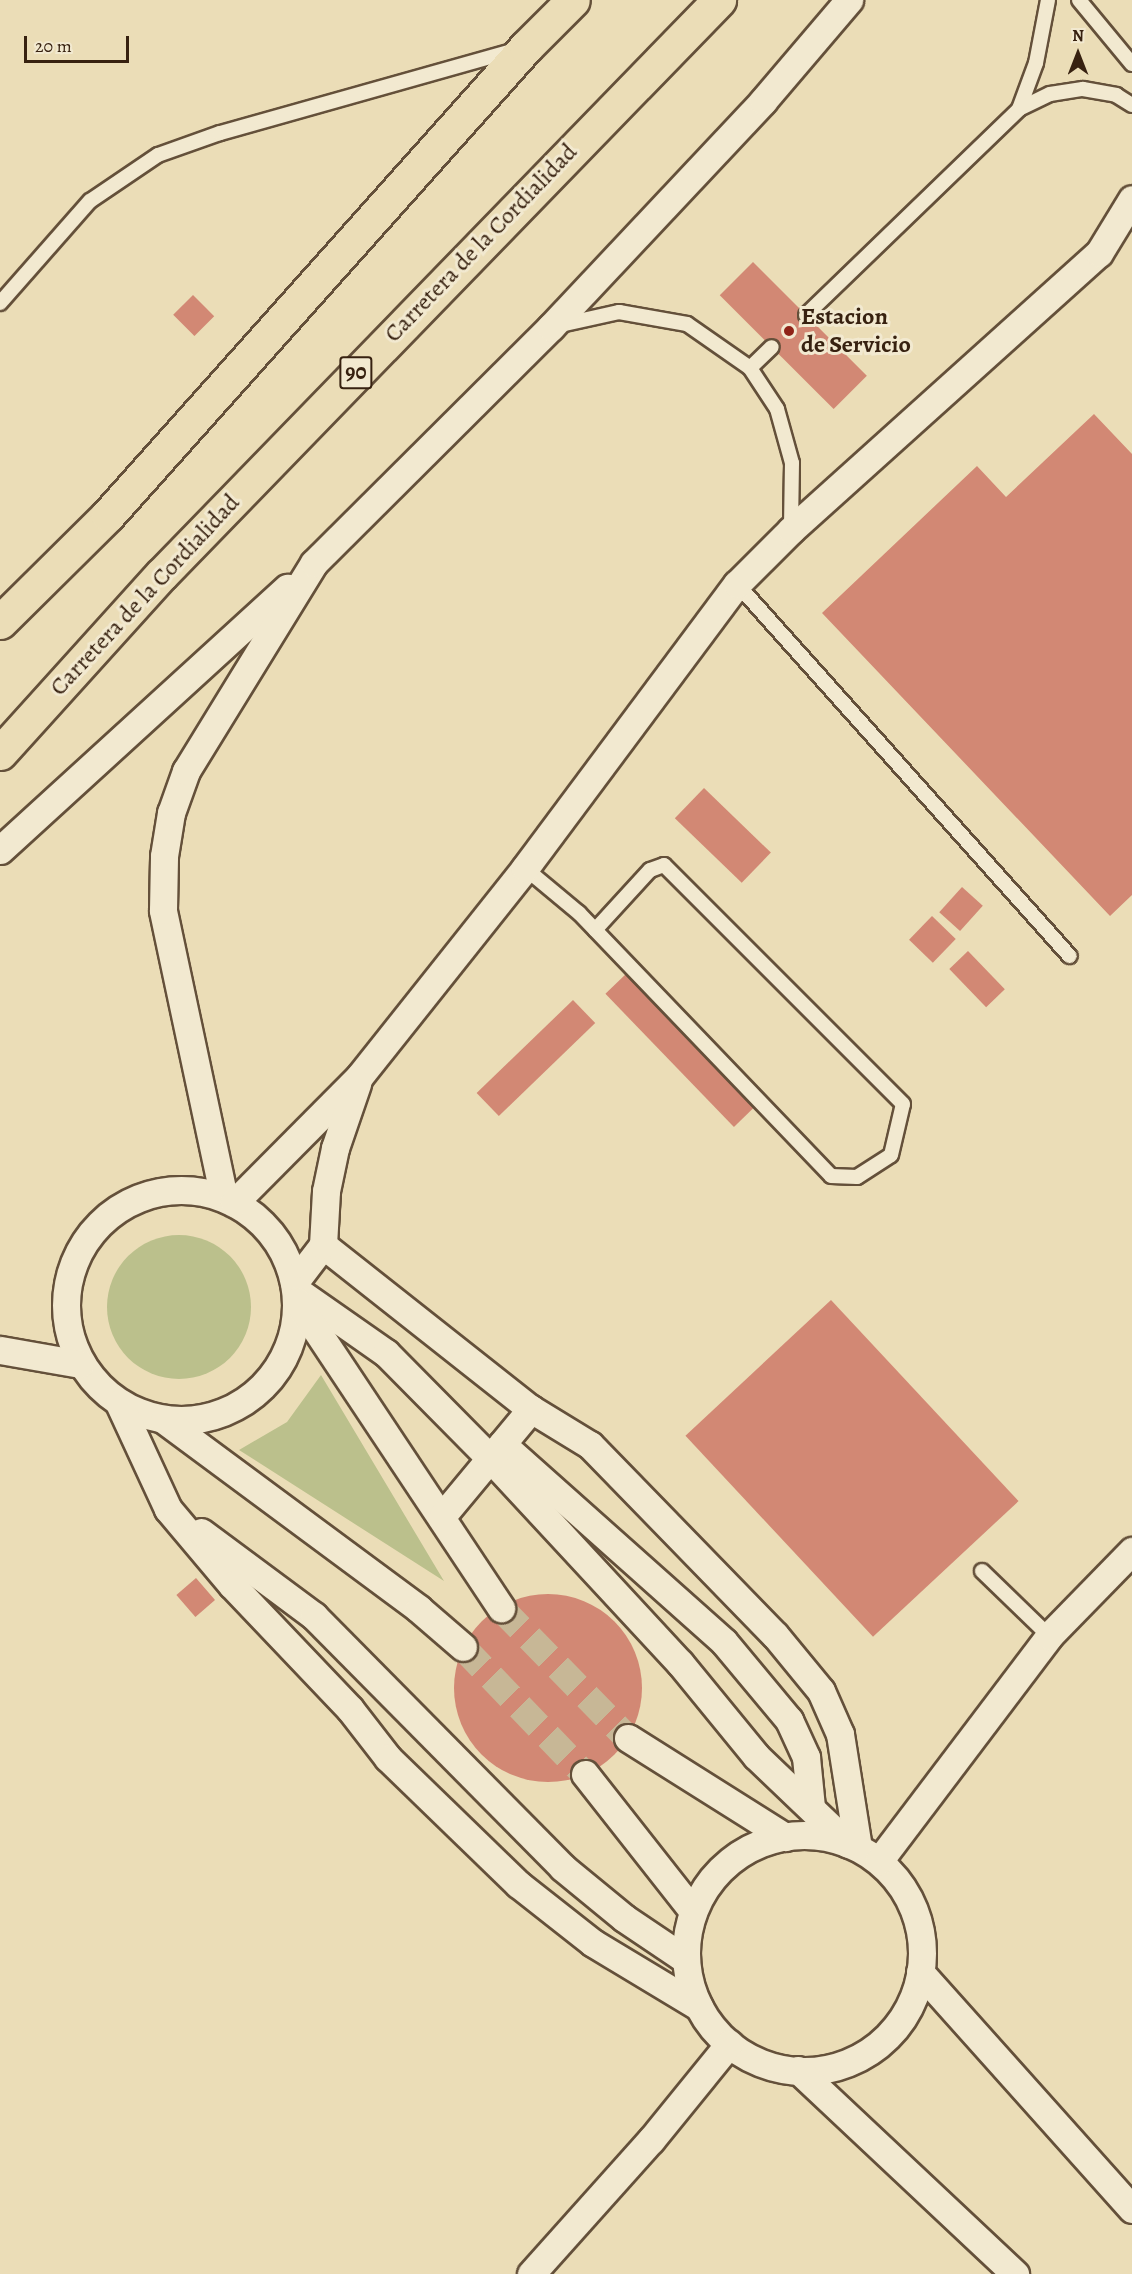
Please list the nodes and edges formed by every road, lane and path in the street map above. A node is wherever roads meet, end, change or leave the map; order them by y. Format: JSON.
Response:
{"nodes":[{"id":1,"x":573,"y":0,"type":"edge"},
{"id":2,"x":719,"y":0,"type":"edge"},
{"id":3,"x":849,"y":0,"type":"edge"},
{"id":4,"x":1048,"y":0,"type":"edge"},
{"id":5,"x":1079,"y":0,"type":"edge"},
{"id":6,"x":526,"y":47,"type":"junction"},
{"id":7,"x":1132,"y":64,"type":"edge"},
{"id":8,"x":1132,"y":105,"type":"edge"},
{"id":9,"x":1019,"y":109,"type":"junction"},
{"id":10,"x":1132,"y":199,"type":"edge"},
{"id":11,"x":0,"y":303,"type":"edge"},
{"id":12,"x":806,"y":315,"type":"dead end"},
{"id":13,"x":552,"y":327,"type":"junction"},
{"id":14,"x":772,"y":347,"type":"dead end"},
{"id":15,"x":750,"y":368,"type":"junction"},
{"id":16,"x":791,"y":530,"type":"junction"},
{"id":17,"x":314,"y":563,"type":"junction"},
{"id":18,"x":737,"y":585,"type":"junction"},
{"id":19,"x":0,"y":622,"type":"edge"},
{"id":20,"x":0,"y":753,"type":"edge"},
{"id":21,"x":0,"y":850,"type":"edge"},
{"id":22,"x":525,"y":868,"type":"junction"},
{"id":23,"x":595,"y":930,"type":"junction"},
{"id":24,"x":1070,"y":956,"type":"dead end"},
{"id":25,"x":359,"y":1077,"type":"junction"},
{"id":26,"x":229,"y":1200,"type":"junction"},
{"id":27,"x":323,"y":1245,"type":"junction"},
{"id":28,"x":296,"y":1292,"type":"junction"},
{"id":29,"x":0,"y":1350,"type":"edge"},
{"id":30,"x":80,"y":1364,"type":"junction"},
{"id":31,"x":119,"y":1403,"type":"junction"},
{"id":32,"x":531,"y":1409,"type":"junction"},
{"id":33,"x":164,"y":1420,"type":"junction"},
{"id":34,"x":496,"y":1451,"type":"junction"},
{"id":35,"x":168,"y":1509,"type":"junction"},
{"id":36,"x":443,"y":1515,"type":"junction"},
{"id":37,"x":1132,"y":1551,"type":"edge"},
{"id":38,"x":982,"y":1571,"type":"dead end"},
{"id":39,"x":501,"y":1608,"type":"tunnel mouth"},
{"id":40,"x":1049,"y":1636,"type":"junction"},
{"id":41,"x":463,"y":1647,"type":"tunnel mouth"},
{"id":42,"x":628,"y":1738,"type":"tunnel mouth"},
{"id":43,"x":585,"y":1774,"type":"tunnel mouth"},
{"id":44,"x":811,"y":1807,"type":"junction"},
{"id":45,"x":785,"y":1837,"type":"junction"},
{"id":46,"x":862,"y":1851,"type":"junction"},
{"id":47,"x":693,"y":1911,"type":"junction"},
{"id":48,"x":685,"y":1959,"type":"junction"},
{"id":49,"x":920,"y":1972,"type":"junction"},
{"id":50,"x":699,"y":2007,"type":"junction"},
{"id":51,"x":729,"y":2044,"type":"junction"},
{"id":52,"x":798,"y":2070,"type":"junction"},
{"id":53,"x":1132,"y":2209,"type":"edge"},
{"id":54,"x":531,"y":2274,"type":"edge"},
{"id":55,"x":1016,"y":2274,"type":"edge"}],
"edges":[{"from":1,"to":6,"type":"highway"},
{"from":2,"to":20,"type":"highway","name":"Carretera de la Cordialidad","number":"90"},
{"from":3,"to":13,"type":"street"},
{"from":4,"to":9,"type":"lane"},
{"from":5,"to":7,"type":"lane"},
{"from":6,"to":11,"type":"lane"},
{"from":6,"to":19,"type":"highway"},
{"from":8,"to":9,"type":"lane"},
{"from":9,"to":12,"type":"lane"},
{"from":10,"to":16,"type":"street"},
{"from":13,"to":15,"type":"lane"},
{"from":13,"to":17,"type":"street"},
{"from":14,"to":15,"type":"lane"},
{"from":15,"to":16,"type":"lane"},
{"from":16,"to":18,"type":"street"},
{"from":17,"to":21,"type":"street"},
{"from":17,"to":26,"type":"street"},
{"from":18,"to":22,"type":"street"},
{"from":18,"to":24,"type":"lane"},
{"from":22,"to":23,"type":"lane"},
{"from":22,"to":25,"type":"street"},
{"from":23,"to":23,"type":"lane"},
{"from":25,"to":26,"type":"street"},
{"from":25,"to":27,"type":"street"},
{"from":26,"to":28,"type":"street"},
{"from":26,"to":30,"type":"street"},
{"from":27,"to":28,"type":"street"},
{"from":27,"to":32,"type":"street"},
{"from":28,"to":33,"type":"street"},
{"from":28,"to":34,"type":"street"},
{"from":28,"to":36,"type":"street"},
{"from":29,"to":30,"type":"street"},
{"from":30,"to":31,"type":"street"},
{"from":31,"to":33,"type":"street"},
{"from":31,"to":35,"type":"street"},
{"from":32,"to":34,"type":"street"},
{"from":32,"to":46,"type":"street"},
{"from":33,"to":41,"type":"street"},
{"from":34,"to":36,"type":"street"},
{"from":34,"to":44,"type":"street"},
{"from":34,"to":44,"type":"street"},
{"from":35,"to":48,"type":"street"},
{"from":35,"to":50,"type":"street"},
{"from":36,"to":39,"type":"street"},
{"from":37,"to":40,"type":"street"},
{"from":38,"to":40,"type":"lane"},
{"from":40,"to":46,"type":"street"},
{"from":42,"to":45,"type":"street"},
{"from":43,"to":47,"type":"street"},
{"from":44,"to":46,"type":"street"},
{"from":45,"to":46,"type":"street"},
{"from":45,"to":47,"type":"street"},
{"from":46,"to":49,"type":"street"},
{"from":47,"to":48,"type":"street"},
{"from":48,"to":50,"type":"street"},
{"from":49,"to":52,"type":"street"},
{"from":49,"to":53,"type":"street"},
{"from":50,"to":51,"type":"street"},
{"from":51,"to":52,"type":"street"},
{"from":51,"to":54,"type":"street"},
{"from":52,"to":55,"type":"street"}]}
